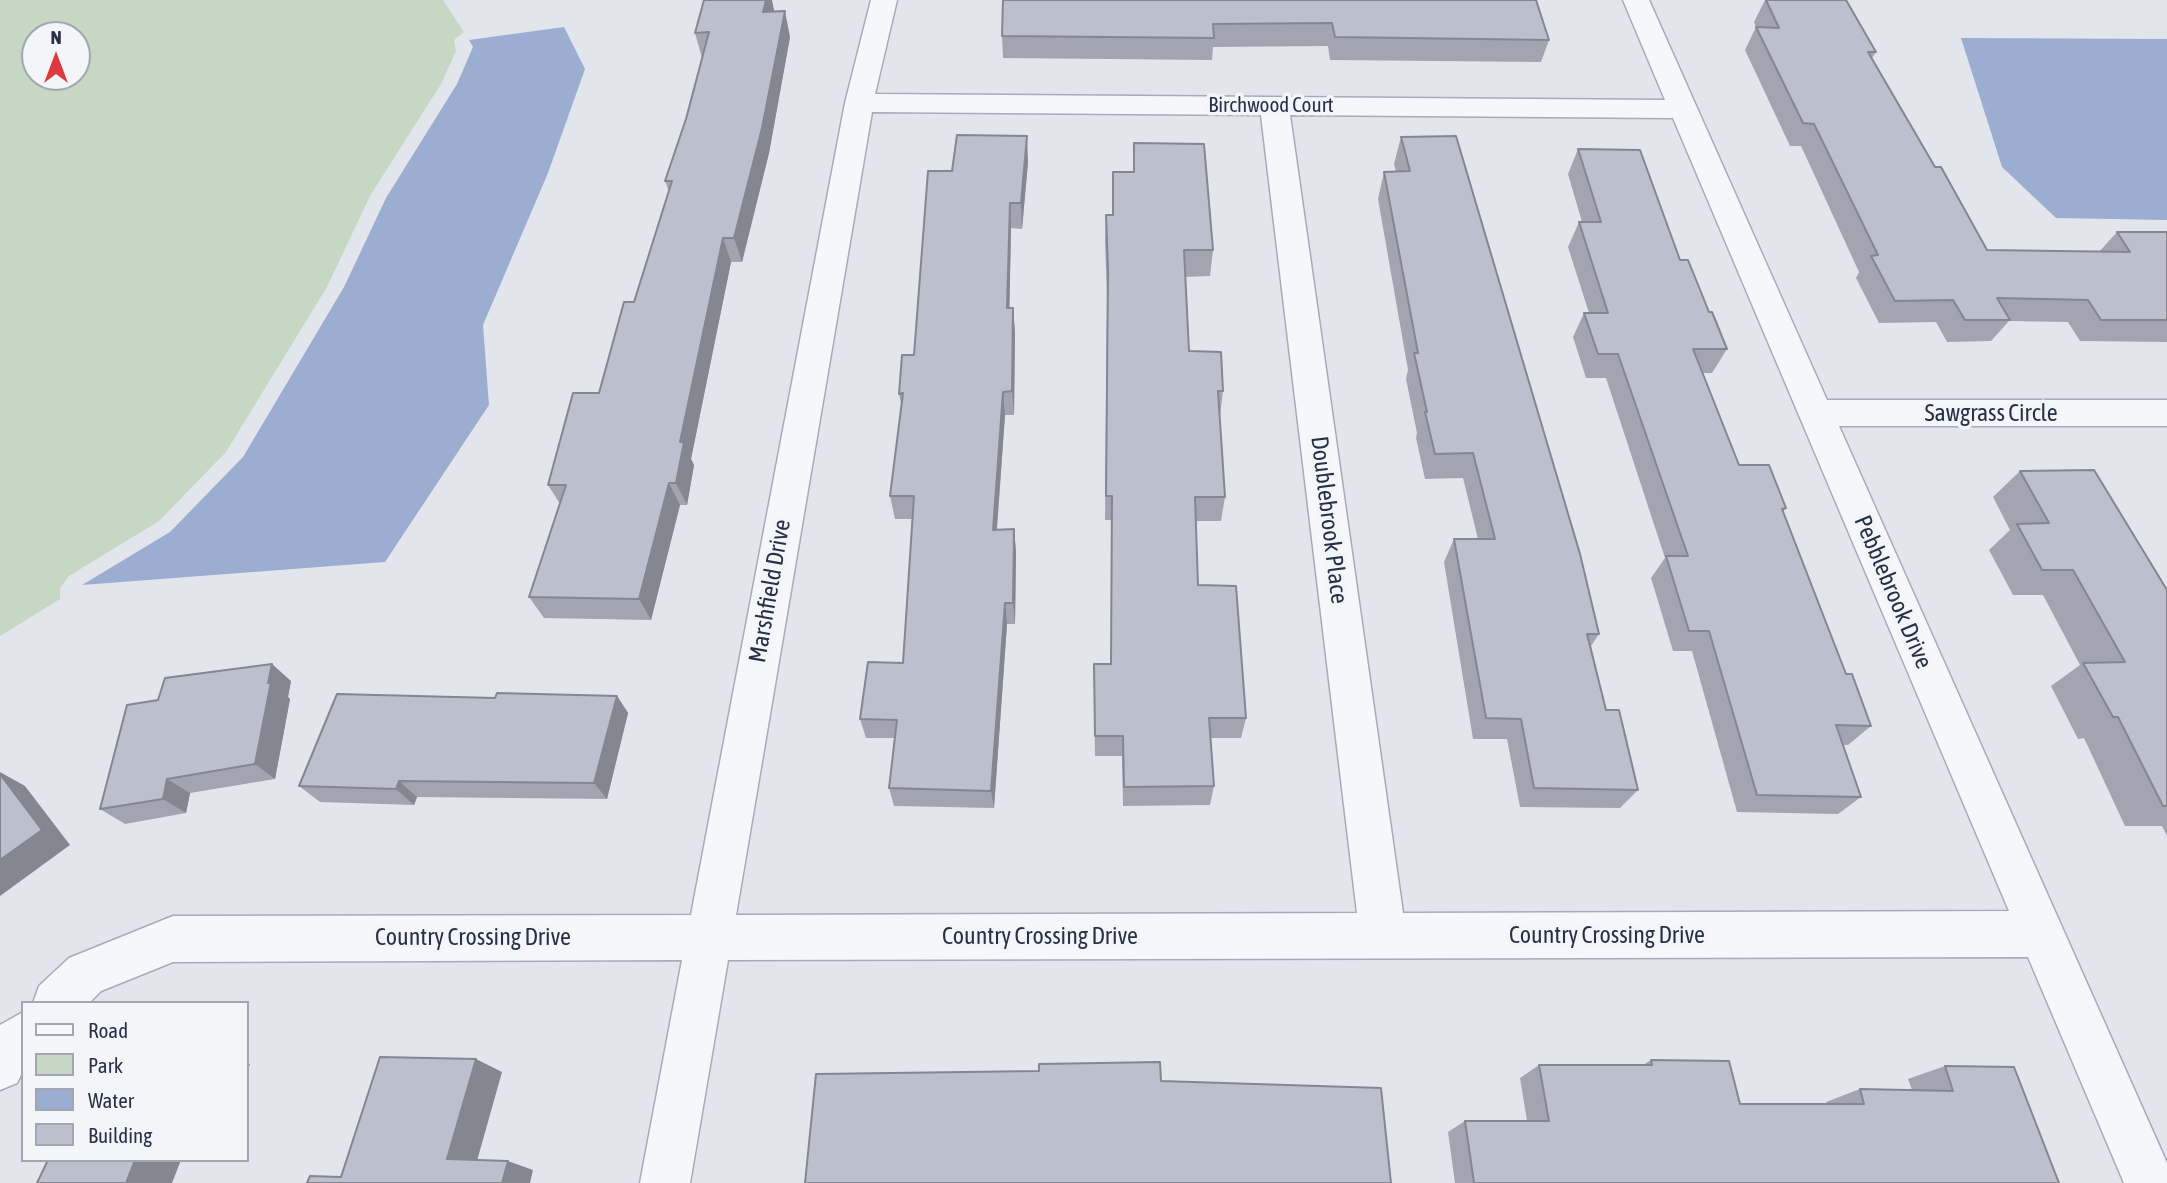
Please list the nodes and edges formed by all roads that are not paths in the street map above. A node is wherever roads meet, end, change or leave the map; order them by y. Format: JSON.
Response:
{"nodes":[{"id":1,"x":884,"y":0,"type":"edge"},
{"id":2,"x":1636,"y":0,"type":"edge"},
{"id":3,"x":859,"y":103,"type":"junction"},
{"id":4,"x":1274,"y":105,"type":"junction"},
{"id":5,"x":1683,"y":109,"type":"junction"},
{"id":6,"x":1815,"y":413,"type":"junction"},
{"id":7,"x":2167,"y":414,"type":"edge"},
{"id":8,"x":2042,"y":934,"type":"junction"},
{"id":9,"x":707,"y":936,"type":"junction"},
{"id":10,"x":1383,"y":936,"type":"junction"},
{"id":11,"x":58,"y":1001,"type":"edge"},
{"id":12,"x":21,"y":1038,"type":"edge"},
{"id":13,"x":0,"y":1066,"type":"edge"},
{"id":14,"x":665,"y":1183,"type":"edge"},
{"id":15,"x":2150,"y":1183,"type":"edge"}],
"edges":[{"from":1,"to":3,"type":"street","name":"Marshfield Drive"},
{"from":2,"to":5,"type":"street","name":"Pebblebrook Drive"},
{"from":3,"to":4,"type":"street","name":"Birchwood Court"},
{"from":3,"to":9,"type":"street","name":"Marshfield Drive"},
{"from":4,"to":5,"type":"street","name":"Birchwood Court"},
{"from":4,"to":10,"type":"street","name":"Doublebrook Place"},
{"from":5,"to":6,"type":"street","name":"Pebblebrook Drive"},
{"from":6,"to":7,"type":"street","name":"Sawgrass Circle"},
{"from":6,"to":8,"type":"street","name":"Pebblebrook Drive"},
{"from":8,"to":10,"type":"street","name":"Country Crossing Drive"},
{"from":8,"to":15,"type":"street","name":"Pebblebrook Drive"},
{"from":9,"to":10,"type":"street","name":"Country Crossing Drive"},
{"from":9,"to":11,"type":"street","name":"Country Crossing Drive"},
{"from":9,"to":14,"type":"street","name":"Marshfield Drive"},
{"from":12,"to":13,"type":"street"}]}
